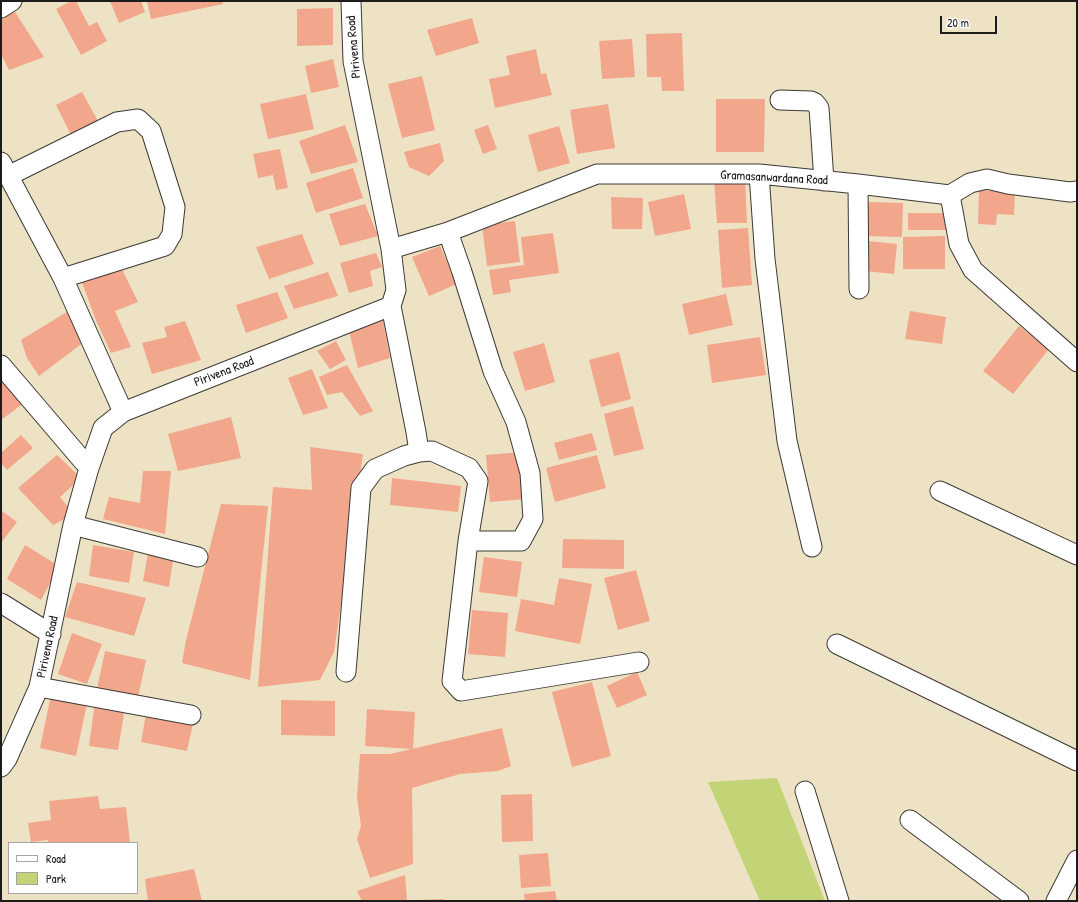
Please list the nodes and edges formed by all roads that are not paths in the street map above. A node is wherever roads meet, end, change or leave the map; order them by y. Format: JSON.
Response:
{"nodes":[{"id":1,"x":12,"y":1,"type":"edge"},
{"id":2,"x":351,"y":1,"type":"edge"},
{"id":3,"x":1,"y":8,"type":"edge"},
{"id":4,"x":780,"y":100,"type":"dead end"},
{"id":5,"x":5,"y":169,"type":"edge"},
{"id":6,"x":759,"y":174,"type":"junction"},
{"id":7,"x":824,"y":181,"type":"junction"},
{"id":8,"x":858,"y":184,"type":"junction"},
{"id":9,"x":1077,"y":191,"type":"edge"},
{"id":10,"x":950,"y":195,"type":"junction"},
{"id":11,"x":448,"y":232,"type":"junction"},
{"id":12,"x":391,"y":248,"type":"junction"},
{"id":13,"x":63,"y":278,"type":"junction"},
{"id":14,"x":859,"y":288,"type":"dead end"},
{"id":15,"x":391,"y":306,"type":"junction"},
{"id":16,"x":1077,"y":362,"type":"edge"},
{"id":17,"x":1,"y":365,"type":"edge"},
{"id":18,"x":123,"y":412,"type":"junction"},
{"id":19,"x":419,"y":452,"type":"junction"},
{"id":20,"x":89,"y":468,"type":"junction"},
{"id":21,"x":940,"y":491,"type":"dead end"},
{"id":22,"x":73,"y":525,"type":"junction"},
{"id":23,"x":468,"y":541,"type":"junction"},
{"id":24,"x":812,"y":547,"type":"dead end"},
{"id":25,"x":1077,"y":555,"type":"edge"},
{"id":26,"x":198,"y":557,"type":"dead end"},
{"id":27,"x":1,"y":603,"type":"edge"},
{"id":28,"x":51,"y":634,"type":"junction"},
{"id":29,"x":837,"y":644,"type":"dead end"},
{"id":30,"x":639,"y":662,"type":"dead end"},
{"id":31,"x":346,"y":672,"type":"dead end"},
{"id":32,"x":39,"y":687,"type":"junction"},
{"id":33,"x":191,"y":715,"type":"dead end"},
{"id":34,"x":1077,"y":761,"type":"edge"},
{"id":35,"x":1,"y":767,"type":"edge"},
{"id":36,"x":805,"y":791,"type":"dead end"},
{"id":37,"x":910,"y":820,"type":"dead end"},
{"id":38,"x":1077,"y":860,"type":"edge"},
{"id":39,"x":839,"y":901,"type":"edge"},
{"id":40,"x":1019,"y":901,"type":"edge"},
{"id":41,"x":1056,"y":901,"type":"edge"}],
"edges":[{"from":1,"to":3,"type":"street"},
{"from":2,"to":12,"type":"street","name":"Pirivena Road"},
{"from":4,"to":7,"type":"street"},
{"from":5,"to":13,"type":"street"},
{"from":5,"to":13,"type":"street"},
{"from":6,"to":7,"type":"street","name":"Gramasanwardana Road"},
{"from":6,"to":11,"type":"street","name":"Gramasanwardana Road"},
{"from":6,"to":24,"type":"street"},
{"from":7,"to":8,"type":"street","name":"Gramasanwardana Road"},
{"from":8,"to":10,"type":"street","name":"Gramasanwardana Road"},
{"from":8,"to":14,"type":"street"},
{"from":9,"to":10,"type":"street"},
{"from":10,"to":16,"type":"street"},
{"from":11,"to":12,"type":"street","name":"Gramasanwardana Road"},
{"from":11,"to":23,"type":"street"},
{"from":12,"to":15,"type":"street","name":"Pirivena Road"},
{"from":13,"to":18,"type":"street"},
{"from":15,"to":18,"type":"street","name":"Pirivena Road"},
{"from":15,"to":19,"type":"street"},
{"from":17,"to":20,"type":"street"},
{"from":18,"to":20,"type":"street","name":"Pirivena Road"},
{"from":19,"to":23,"type":"street"},
{"from":19,"to":31,"type":"street"},
{"from":20,"to":22,"type":"street","name":"Pirivena Road"},
{"from":21,"to":25,"type":"street"},
{"from":22,"to":26,"type":"street"},
{"from":22,"to":28,"type":"street","name":"Pirivena Road"},
{"from":23,"to":30,"type":"street"},
{"from":27,"to":28,"type":"street"},
{"from":28,"to":32,"type":"street","name":"Pirivena Road"},
{"from":29,"to":34,"type":"street"},
{"from":32,"to":33,"type":"street"},
{"from":32,"to":35,"type":"street","name":"Pirivena Road"},
{"from":36,"to":39,"type":"street"},
{"from":37,"to":40,"type":"street"},
{"from":38,"to":41,"type":"street"}]}
